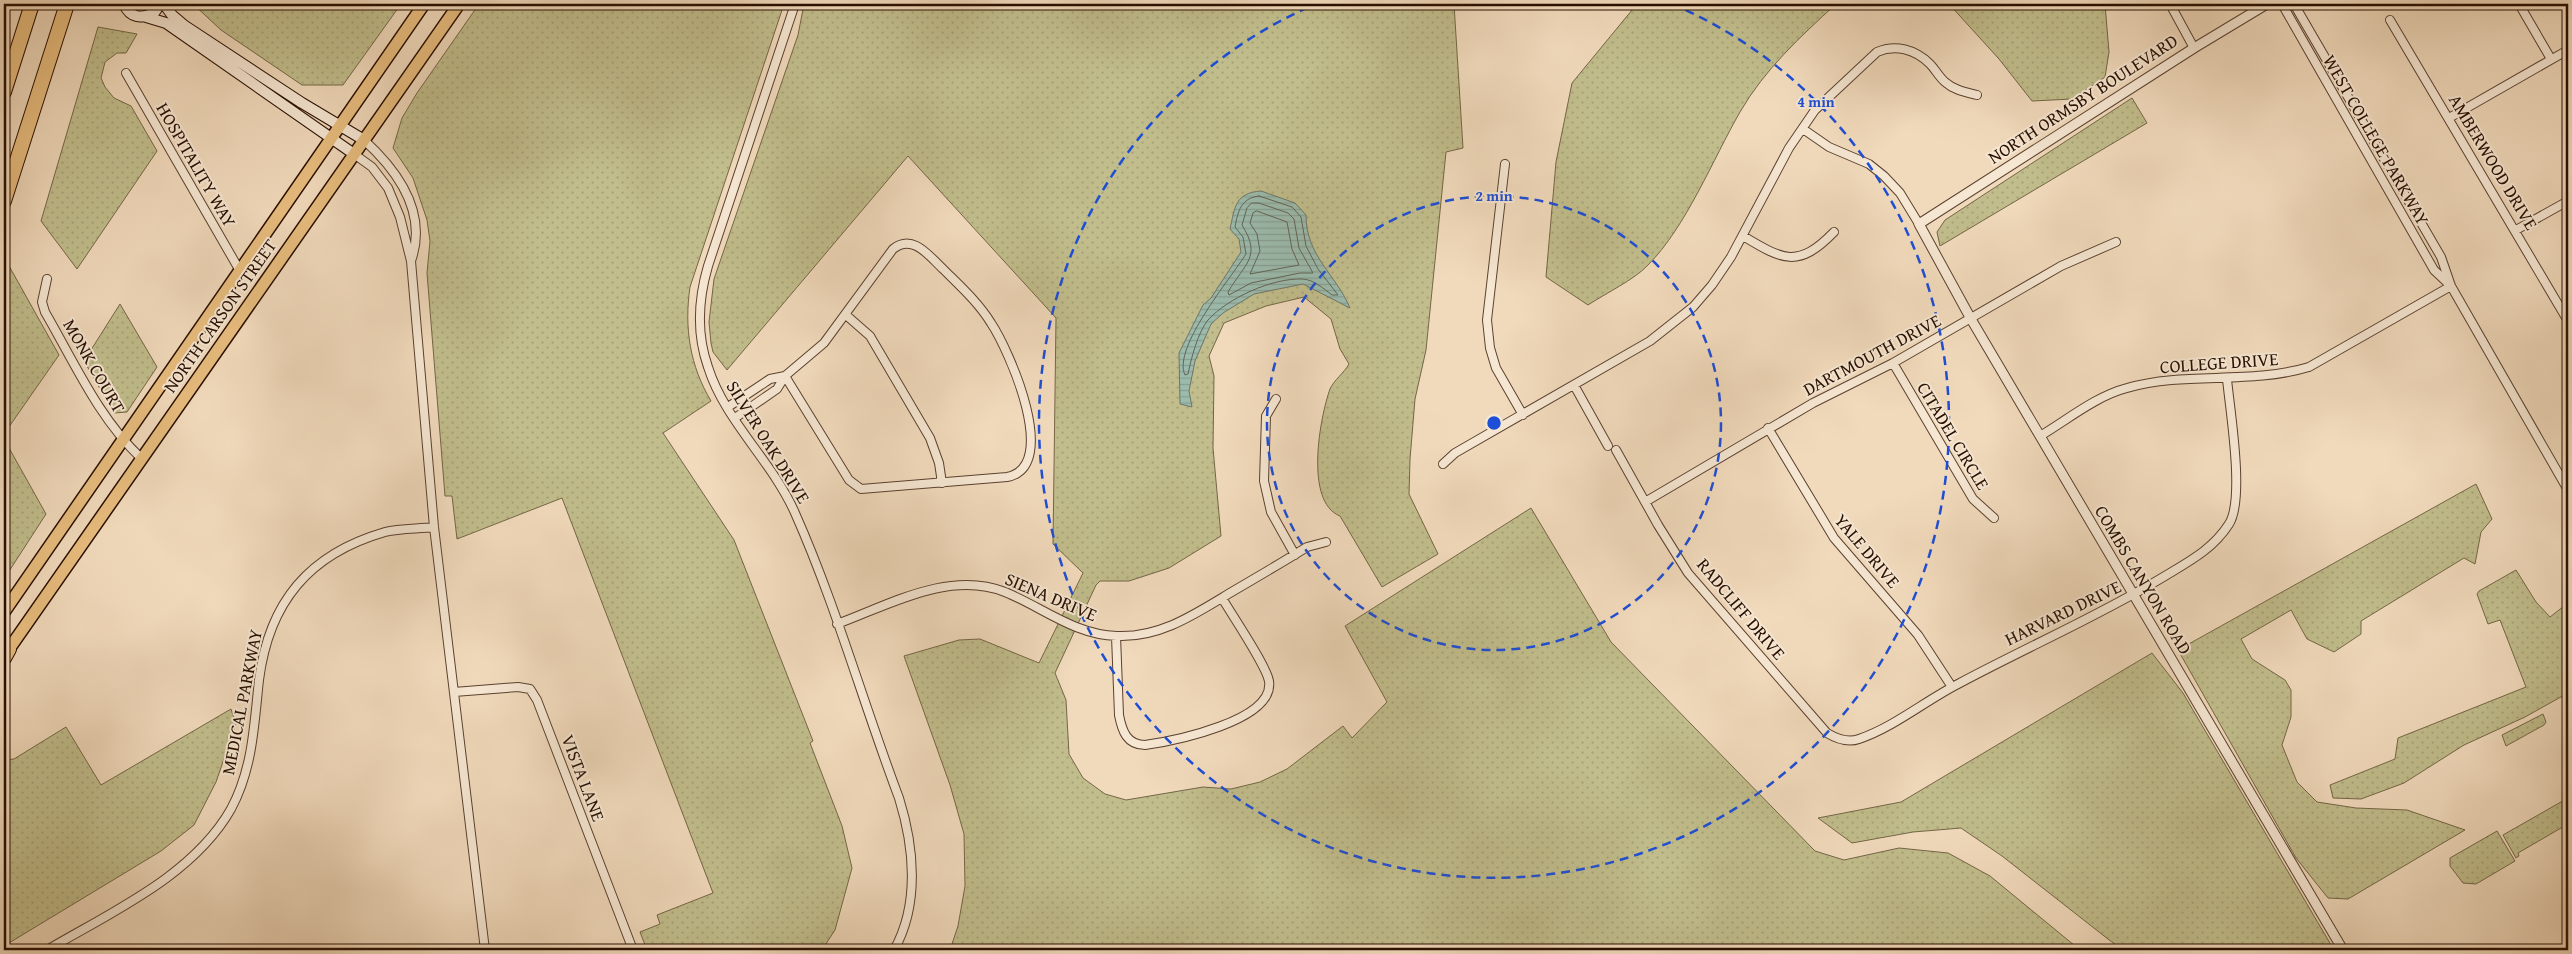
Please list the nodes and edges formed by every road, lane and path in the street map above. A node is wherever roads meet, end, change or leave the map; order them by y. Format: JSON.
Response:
{"nodes":[{"id":1,"x":32,"y":4,"type":"edge"},
{"id":2,"x":67,"y":4,"type":"edge"},
{"id":3,"x":124,"y":4,"type":"edge"},
{"id":4,"x":160,"y":4,"type":"edge"},
{"id":5,"x":164,"y":4,"type":"edge"},
{"id":6,"x":424,"y":4,"type":"edge"},
{"id":7,"x":459,"y":4,"type":"edge"},
{"id":8,"x":795,"y":4,"type":"edge"},
{"id":9,"x":2170,"y":4,"type":"edge"},
{"id":10,"x":2267,"y":4,"type":"edge"},
{"id":11,"x":2282,"y":4,"type":"edge"},
{"id":12,"x":2294,"y":4,"type":"edge"},
{"id":13,"x":2519,"y":4,"type":"edge"},
{"id":14,"x":146,"y":17,"type":"junction"},
{"id":15,"x":2390,"y":20,"type":"dead end"},
{"id":16,"x":2194,"y":48,"type":"junction"},
{"id":17,"x":2568,"y":50,"type":"edge"},
{"id":18,"x":2551,"y":59,"type":"junction"},
{"id":19,"x":126,"y":73,"type":"dead end"},
{"id":20,"x":4,"y":92,"type":"edge"},
{"id":21,"x":1977,"y":95,"type":"dead end"},
{"id":22,"x":2449,"y":118,"type":"junction"},
{"id":23,"x":341,"y":126,"type":"junction"},
{"id":24,"x":1803,"y":129,"type":"junction"},
{"id":25,"x":332,"y":139,"type":"junction"},
{"id":26,"x":364,"y":140,"type":"junction"},
{"id":27,"x":354,"y":154,"type":"junction"},
{"id":28,"x":1505,"y":164,"type":"dead end"},
{"id":29,"x":4,"y":201,"type":"edge"},
{"id":30,"x":2568,"y":201,"type":"edge"},
{"id":31,"x":1919,"y":224,"type":"junction"},
{"id":32,"x":2516,"y":230,"type":"junction"},
{"id":33,"x":1834,"y":232,"type":"dead end"},
{"id":34,"x":1743,"y":236,"type":"junction"},
{"id":35,"x":2116,"y":242,"type":"dead end"},
{"id":36,"x":411,"y":261,"type":"junction"},
{"id":37,"x":240,"y":271,"type":"junction"},
{"id":38,"x":47,"y":279,"type":"dead end"},
{"id":39,"x":2451,"y":286,"type":"junction"},
{"id":40,"x":846,"y":315,"type":"junction"},
{"id":41,"x":1971,"y":319,"type":"junction"},
{"id":42,"x":2568,"y":321,"type":"edge"},
{"id":43,"x":1893,"y":363,"type":"junction"},
{"id":44,"x":785,"y":376,"type":"junction"},
{"id":45,"x":2227,"y":379,"type":"junction"},
{"id":46,"x":1574,"y":385,"type":"junction"},
{"id":47,"x":1276,"y":399,"type":"dead end"},
{"id":48,"x":728,"y":407,"type":"junction"},
{"id":49,"x":1523,"y":415,"type":"junction"},
{"id":50,"x":735,"y":418,"type":"junction"},
{"id":51,"x":1768,"y":428,"type":"junction"},
{"id":52,"x":2040,"y":436,"type":"junction"},
{"id":53,"x":122,"y":440,"type":"junction"},
{"id":54,"x":142,"y":459,"type":"junction"},
{"id":55,"x":1443,"y":464,"type":"dead end"},
{"id":56,"x":942,"y":483,"type":"junction"},
{"id":57,"x":2568,"y":490,"type":"edge"},
{"id":58,"x":1645,"y":502,"type":"junction"},
{"id":59,"x":1994,"y":518,"type":"dead end"},
{"id":60,"x":434,"y":527,"type":"junction"},
{"id":61,"x":1326,"y":542,"type":"dead end"},
{"id":62,"x":1295,"y":555,"type":"junction"},
{"id":63,"x":2133,"y":596,"type":"junction"},
{"id":64,"x":1222,"y":598,"type":"junction"},
{"id":65,"x":4,"y":612,"type":"edge"},
{"id":66,"x":837,"y":624,"type":"junction"},
{"id":67,"x":1116,"y":636,"type":"junction"},
{"id":68,"x":6,"y":651,"type":"edge"},
{"id":69,"x":1952,"y":686,"type":"junction"},
{"id":70,"x":454,"y":692,"type":"junction"},
{"id":71,"x":1877,"y":731,"type":"joint"},
{"id":72,"x":47,"y":950,"type":"edge"},
{"id":73,"x":485,"y":950,"type":"edge"},
{"id":74,"x":633,"y":950,"type":"edge"},
{"id":75,"x":894,"y":950,"type":"edge"},
{"id":76,"x":2343,"y":950,"type":"edge"}],
"edges":[{"from":1,"to":20,"type":"highway"},
{"from":2,"to":29,"type":"highway"},
{"from":3,"to":14,"type":"main road"},
{"from":4,"to":14,"type":"main road"},
{"from":5,"to":23,"type":"main road"},
{"from":6,"to":23,"type":"main road","name":"NORTH CARSON STREET"},
{"from":7,"to":26,"type":"main road","name":"NORTH CARSON STREET"},
{"from":8,"to":48,"type":"street","name":"SILVER OAK DRIVE"},
{"from":9,"to":16,"type":"street"},
{"from":10,"to":16,"type":"street","name":"NORTH ORMSBY BOULEVARD"},
{"from":11,"to":39,"type":"street","name":"WEST COLLEGE PARKWAY"},
{"from":12,"to":39,"type":"street","name":"WEST COLLEGE PARKWAY"},
{"from":13,"to":18,"type":"street"},
{"from":14,"to":25,"type":"main road"},
{"from":15,"to":22,"type":"street","name":"AMBERWOOD DRIVE"},
{"from":16,"to":31,"type":"street","name":"NORTH ORMSBY BOULEVARD"},
{"from":17,"to":18,"type":"street"},
{"from":18,"to":22,"type":"street"},
{"from":19,"to":37,"type":"street","name":"HOSPITALITY WAY"},
{"from":21,"to":24,"type":"street"},
{"from":22,"to":32,"type":"street","name":"AMBERWOOD DRIVE"},
{"from":23,"to":25,"type":"main road","name":"NORTH CARSON STREET"},
{"from":23,"to":26,"type":"main road"},
{"from":24,"to":31,"type":"street"},
{"from":24,"to":34,"type":"street"},
{"from":25,"to":27,"type":"main road"},
{"from":25,"to":37,"type":"main road","name":"NORTH CARSON STREET"},
{"from":26,"to":27,"type":"main road","name":"NORTH CARSON STREET"},
{"from":26,"to":36,"type":"street"},
{"from":27,"to":36,"type":"street"},
{"from":27,"to":54,"type":"main road","name":"NORTH CARSON STREET"},
{"from":28,"to":49,"type":"street"},
{"from":30,"to":32,"type":"street"},
{"from":31,"to":41,"type":"street","name":"COMBS CANYON ROAD"},
{"from":32,"to":42,"type":"street","name":"AMBERWOOD DRIVE"},
{"from":33,"to":34,"type":"street"},
{"from":34,"to":46,"type":"street"},
{"from":35,"to":41,"type":"street","name":"DARTMOUTH DRIVE"},
{"from":36,"to":60,"type":"street"},
{"from":37,"to":53,"type":"main road","name":"NORTH CARSON STREET"},
{"from":38,"to":53,"type":"street","name":"MONK COURT"},
{"from":39,"to":45,"type":"street","name":"COLLEGE DRIVE"},
{"from":39,"to":57,"type":"street","name":"WEST COLLEGE PARKWAY"},
{"from":40,"to":44,"type":"street"},
{"from":40,"to":56,"type":"street"},
{"from":40,"to":56,"type":"street"},
{"from":41,"to":43,"type":"street","name":"DARTMOUTH DRIVE"},
{"from":41,"to":52,"type":"street","name":"COMBS CANYON ROAD"},
{"from":43,"to":51,"type":"street","name":"DARTMOUTH DRIVE"},
{"from":43,"to":59,"type":"street","name":"CITADEL CIRCLE"},
{"from":44,"to":48,"type":"street"},
{"from":44,"to":50,"type":"street"},
{"from":44,"to":56,"type":"street"},
{"from":45,"to":52,"type":"street","name":"COLLEGE DRIVE"},
{"from":45,"to":63,"type":"street","name":"HARVARD DRIVE"},
{"from":46,"to":49,"type":"street"},
{"from":46,"to":58,"type":"street","name":"RADCLIFF DRIVE"},
{"from":47,"to":62,"type":"street"},
{"from":48,"to":50,"type":"street","name":"SILVER OAK DRIVE"},
{"from":49,"to":55,"type":"street"},
{"from":50,"to":66,"type":"street","name":"SILVER OAK DRIVE"},
{"from":51,"to":58,"type":"street","name":"DARTMOUTH DRIVE"},
{"from":51,"to":69,"type":"street","name":"YALE DRIVE"},
{"from":52,"to":63,"type":"street","name":"COMBS CANYON ROAD"},
{"from":53,"to":54,"type":"street","name":"MONK COURT"},
{"from":53,"to":65,"type":"main road","name":"NORTH CARSON STREET"},
{"from":54,"to":68,"type":"main road","name":"NORTH CARSON STREET"},
{"from":58,"to":71,"type":"street","name":"RADCLIFF DRIVE"},
{"from":60,"to":70,"type":"street"},
{"from":60,"to":72,"type":"street","name":"MEDICAL PARKWAY"},
{"from":61,"to":62,"type":"street","name":"SIENA DRIVE"},
{"from":62,"to":64,"type":"street","name":"SIENA DRIVE"},
{"from":63,"to":69,"type":"street","name":"HARVARD DRIVE"},
{"from":63,"to":76,"type":"street","name":"COMBS CANYON ROAD"},
{"from":64,"to":67,"type":"street","name":"SIENA DRIVE"},
{"from":64,"to":67,"type":"street"},
{"from":66,"to":67,"type":"street","name":"SIENA DRIVE"},
{"from":66,"to":75,"type":"street","name":"SILVER OAK DRIVE"},
{"from":69,"to":71,"type":"street","name":"HARVARD DRIVE"},
{"from":70,"to":73,"type":"street"},
{"from":70,"to":74,"type":"street","name":"VISTA LANE"}]}
